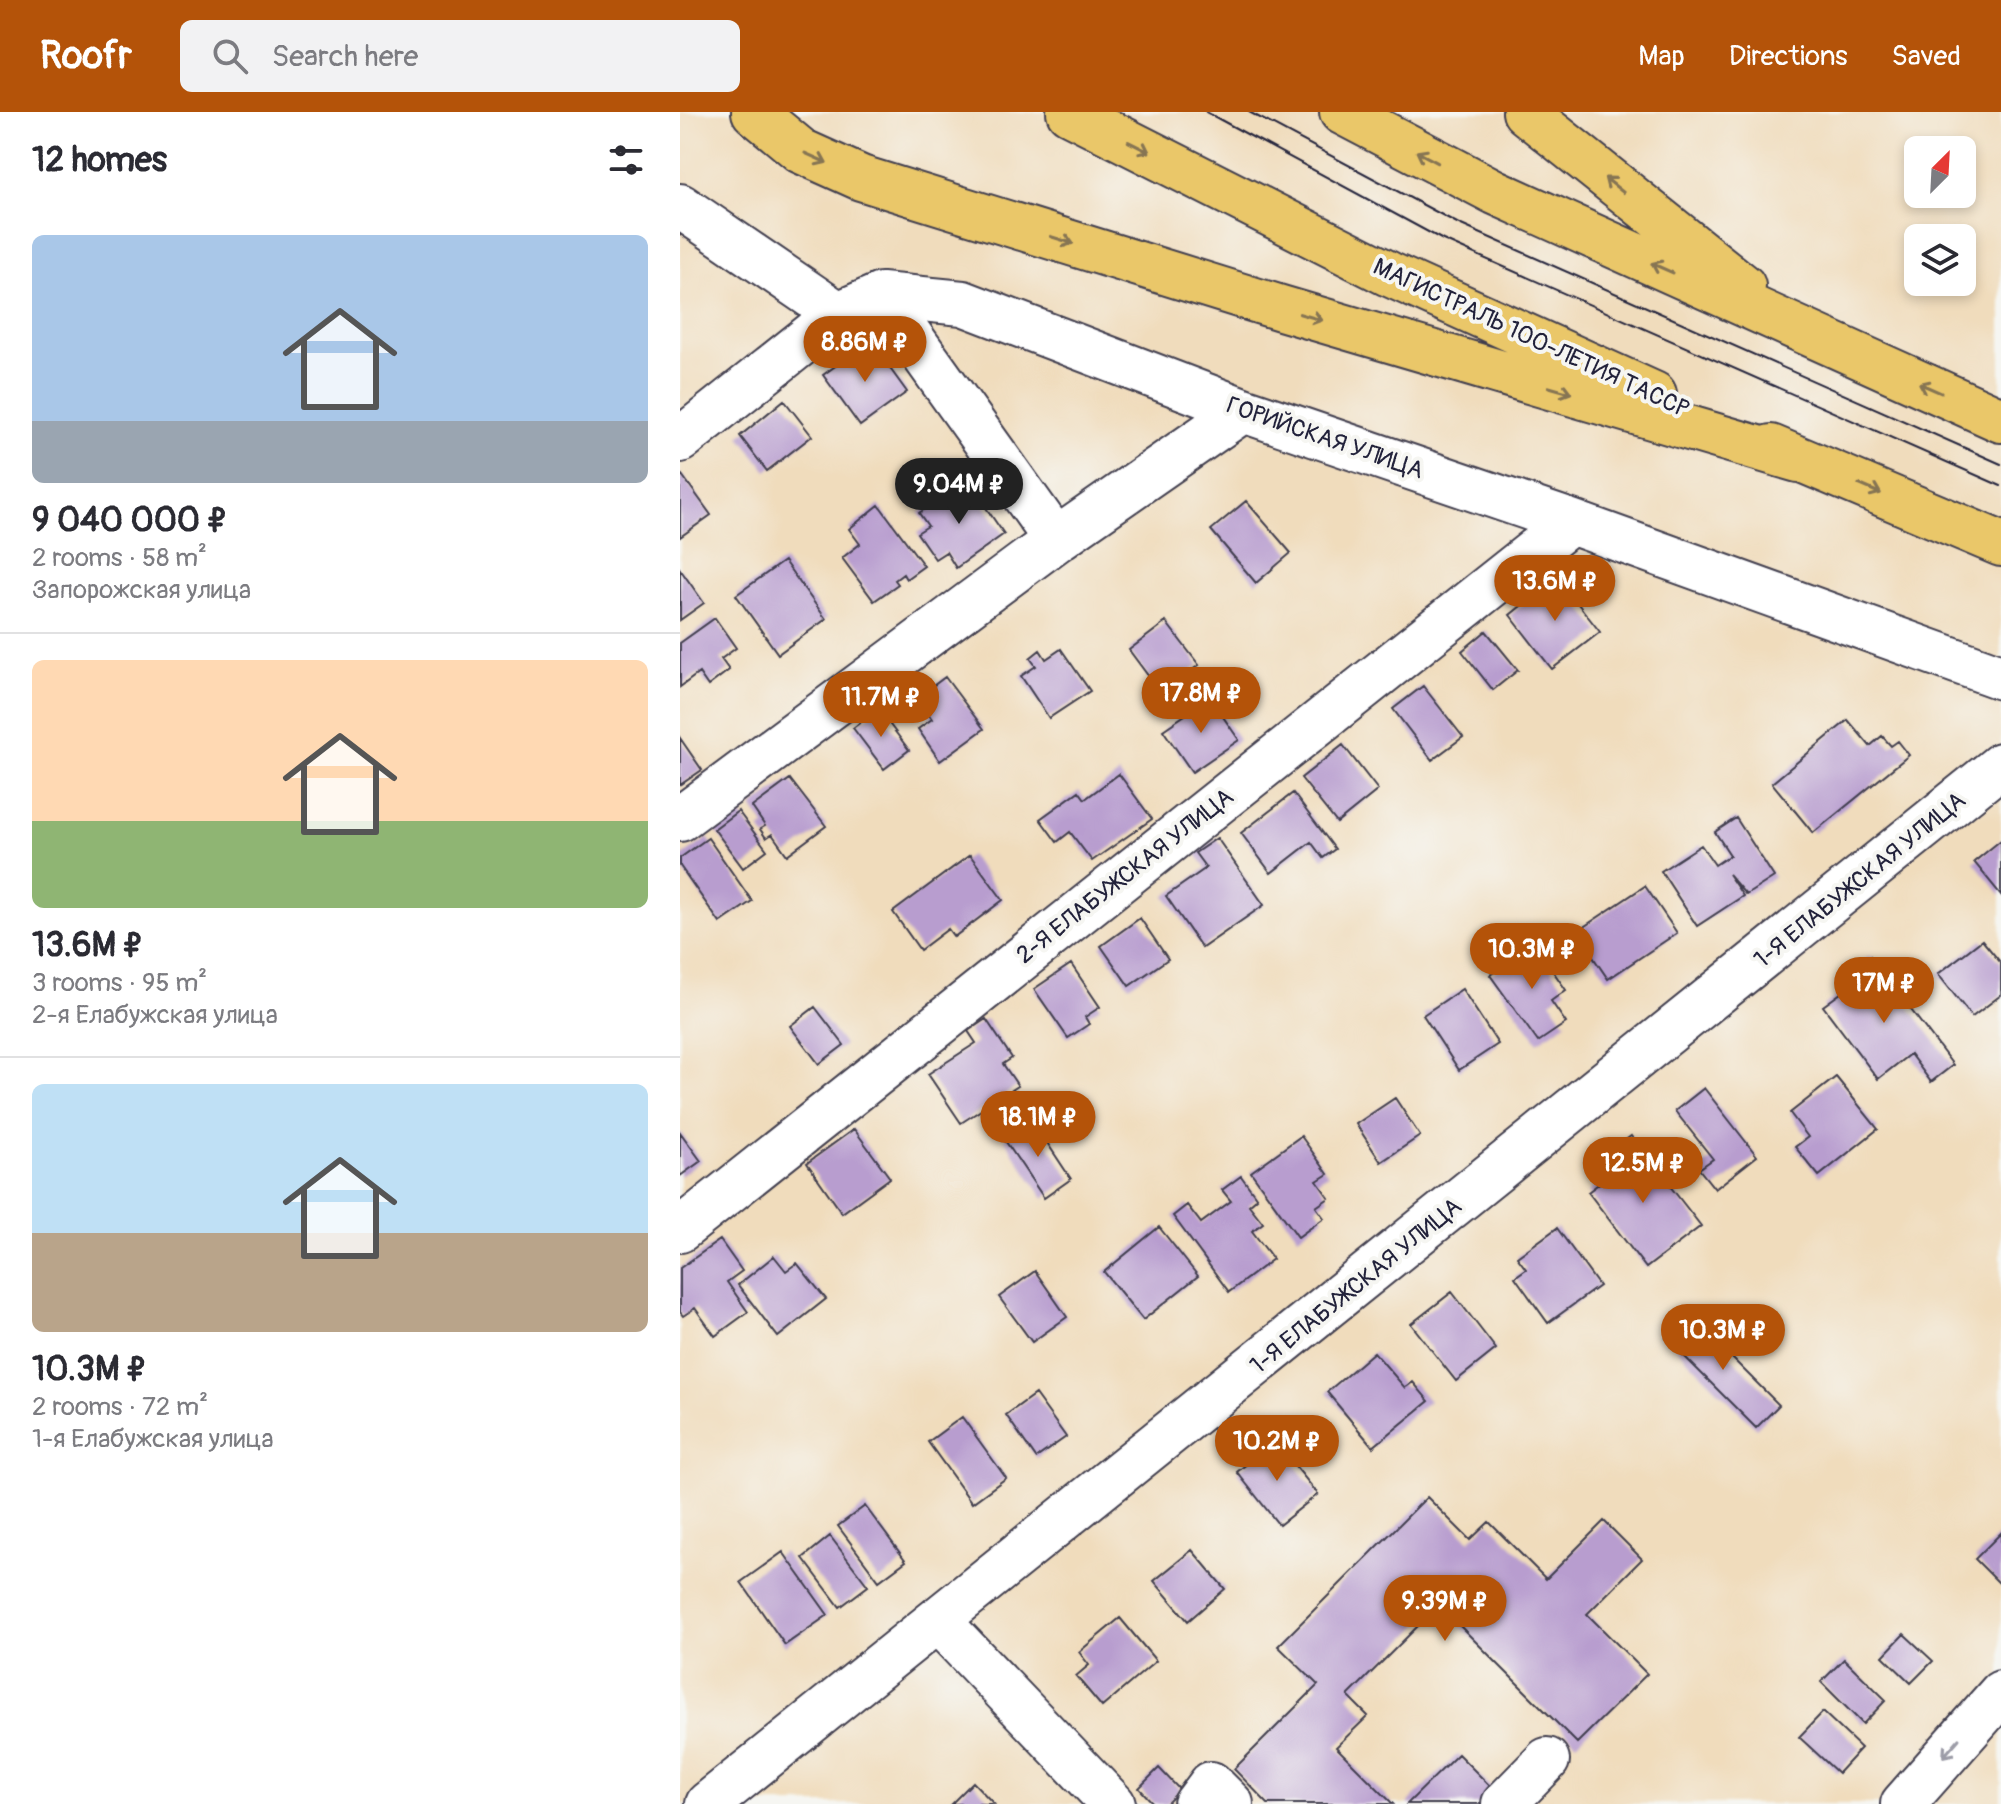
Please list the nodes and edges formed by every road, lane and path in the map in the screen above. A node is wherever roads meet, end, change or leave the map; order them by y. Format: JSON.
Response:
{"nodes":[{"id":1,"x":754,"y":112,"type":"edge"},
{"id":2,"x":1069,"y":112,"type":"edge"},
{"id":3,"x":1342,"y":112,"type":"edge"},
{"id":4,"x":1525,"y":112,"type":"edge"},
{"id":5,"x":680,"y":206,"type":"edge"},
{"id":6,"x":881,"y":295,"type":"junction"},
{"id":7,"x":838,"y":314,"type":"junction"},
{"id":8,"x":1809,"y":335,"type":"junction"},
{"id":9,"x":1243,"y":410,"type":"junction"},
{"id":10,"x":2001,"y":420,"type":"edge"},
{"id":11,"x":680,"y":440,"type":"edge"},
{"id":12,"x":1798,"y":460,"type":"junction"},
{"id":13,"x":1571,"y":522,"type":"junction"},
{"id":14,"x":1056,"y":540,"type":"junction"},
{"id":15,"x":2001,"y":544,"type":"edge"},
{"id":16,"x":2001,"y":677,"type":"edge"},
{"id":17,"x":2001,"y":765,"type":"edge"},
{"id":18,"x":680,"y":819,"type":"edge"},
{"id":19,"x":680,"y":1230,"type":"edge"},
{"id":20,"x":939,"y":1622,"type":"junction"},
{"id":21,"x":2001,"y":1693,"type":"edge"},
{"id":22,"x":1547,"y":1760,"type":"dead end"},
{"id":23,"x":708,"y":1804,"type":"edge"},
{"id":24,"x":1113,"y":1804,"type":"edge"},
{"id":25,"x":1196,"y":1804,"type":"edge"},
{"id":26,"x":1231,"y":1804,"type":"edge"},
{"id":27,"x":1504,"y":1804,"type":"edge"},
{"id":28,"x":1903,"y":1804,"type":"edge"}],
"edges":[{"from":1,"to":12,"type":"main road","one_way":true},
{"from":2,"to":12,"type":"main road","name":"МАГИСТРАЛЬ 100-ЛЕТИЯ ТАССР","one_way":true},
{"from":8,"to":3,"type":"main road","one_way":true},
{"from":8,"to":4,"type":"main road","one_way":true},
{"from":5,"to":7,"type":"street"},
{"from":6,"to":7,"type":"street","name":"ГОРИЙСКАЯ УЛИЦА"},
{"from":6,"to":9,"type":"street","name":"ГОРИЙСКАЯ УЛИЦА"},
{"from":6,"to":14,"type":"street"},
{"from":7,"to":11,"type":"street","name":"ГОРИЙСКАЯ УЛИЦА"},
{"from":10,"to":8,"type":"main road","one_way":true},
{"from":9,"to":13,"type":"street","name":"ГОРИЙСКАЯ УЛИЦА"},
{"from":9,"to":14,"type":"street"},
{"from":12,"to":15,"type":"main road","name":"МАГИСТРАЛЬ 100-ЛЕТИЯ ТАССР","one_way":true},
{"from":13,"to":16,"type":"street","name":"ГОРИЙСКАЯ УЛИЦА"},
{"from":13,"to":19,"type":"street","name":"2-Я ЕЛАБУЖСКАЯ УЛИЦА"},
{"from":14,"to":18,"type":"street"},
{"from":17,"to":20,"type":"street","name":"1-Я ЕЛАБУЖСКАЯ УЛИЦА"},
{"from":20,"to":23,"type":"street","name":"1-Я ЕЛАБУЖСКАЯ УЛИЦА"},
{"from":20,"to":24,"type":"street"},
{"from":21,"to":28,"type":"street","one_way":true},
{"from":22,"to":27,"type":"street"},
{"from":25,"to":26,"type":"street"}]}
